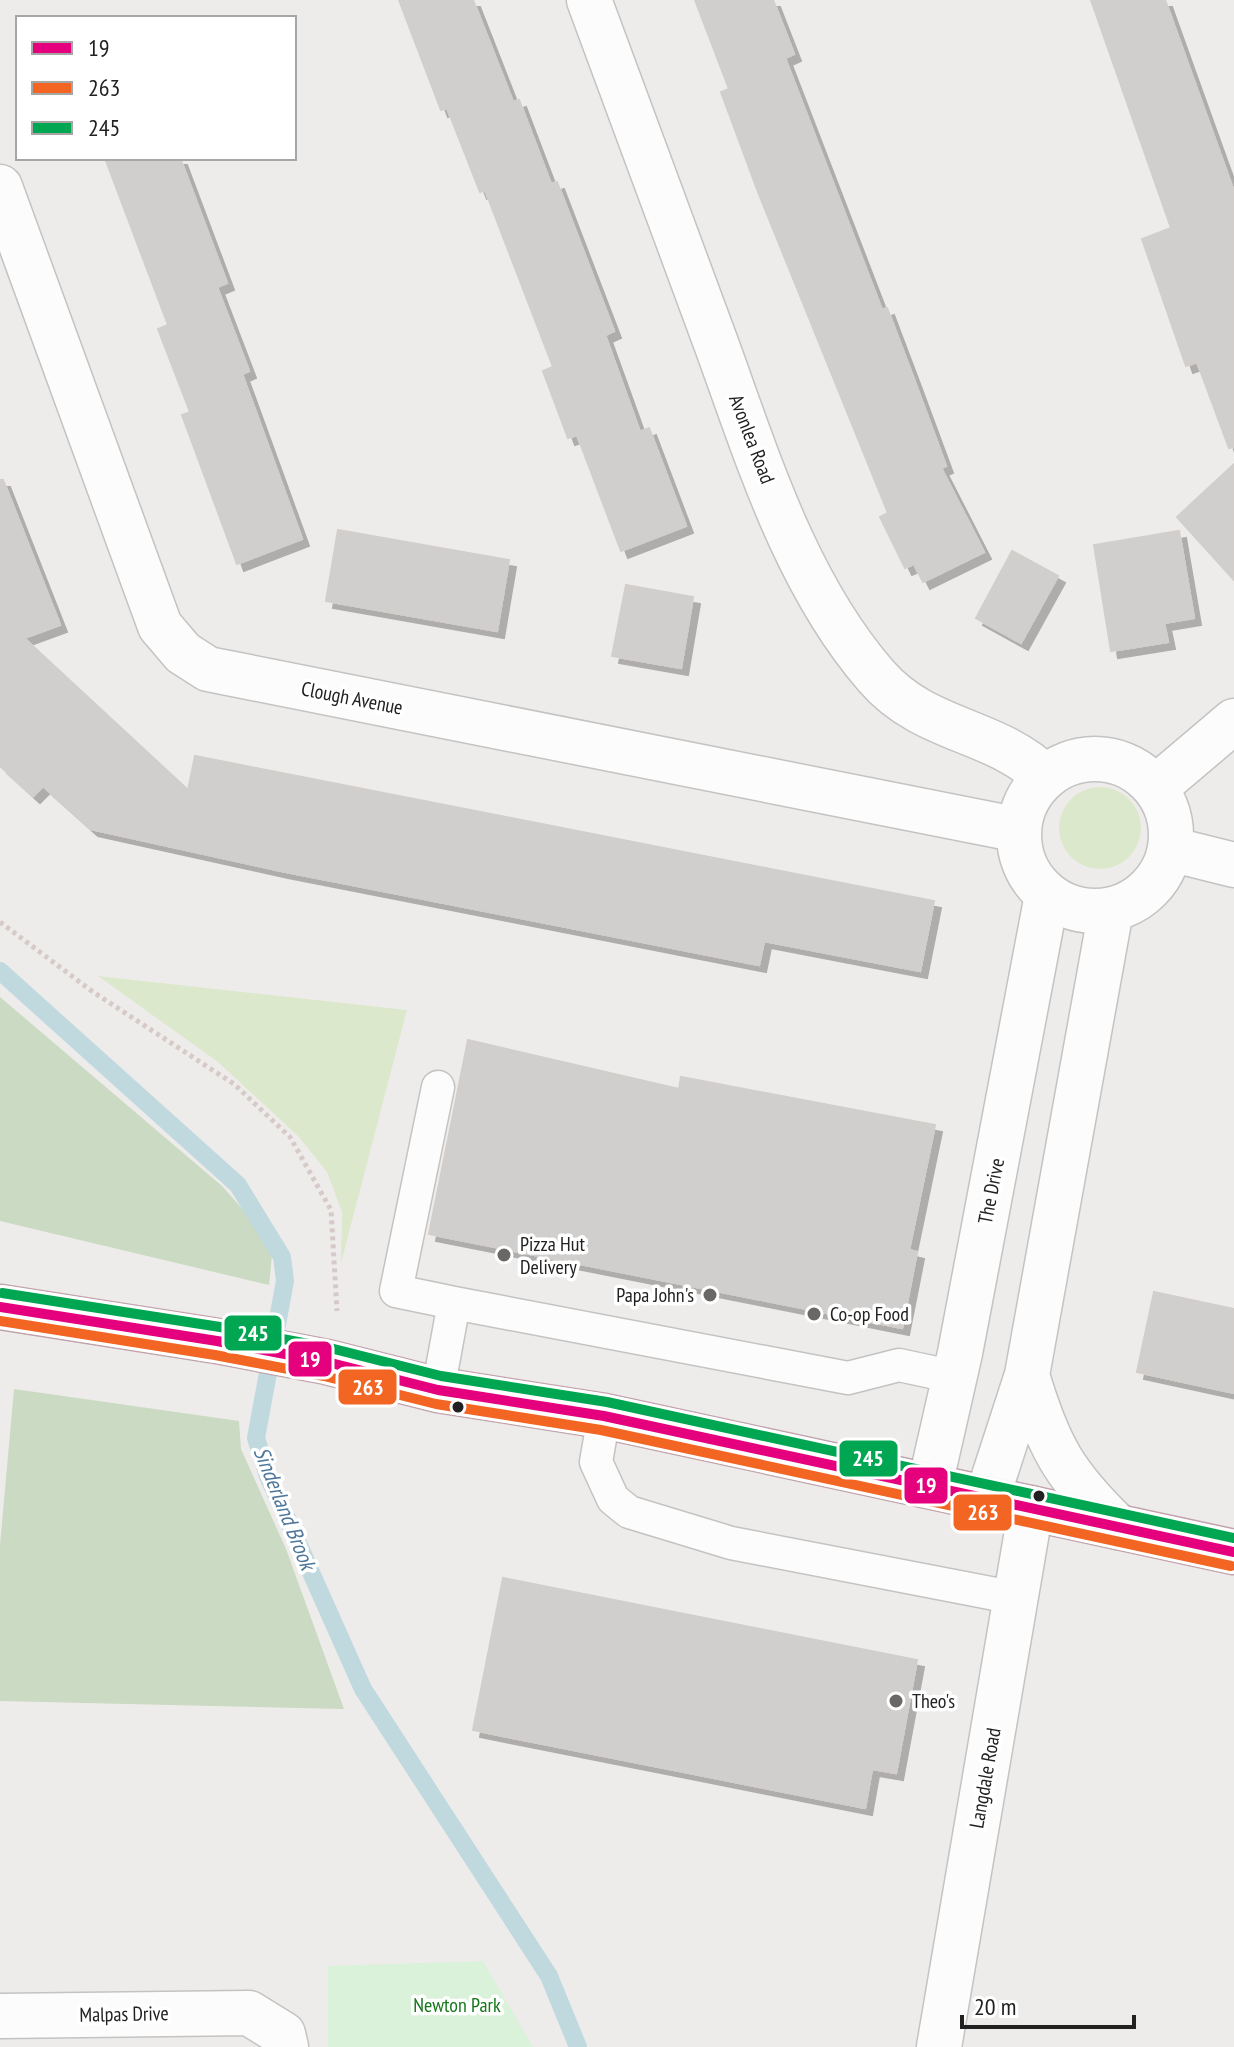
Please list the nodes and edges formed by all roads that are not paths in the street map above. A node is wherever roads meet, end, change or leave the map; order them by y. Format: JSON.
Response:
{"nodes":[{"id":1,"x":589,"y":0,"type":"edge"},
{"id":2,"x":0,"y":187,"type":"edge"},
{"id":3,"x":1234,"y":721,"type":"edge"},
{"id":4,"x":1045,"y":777,"type":"junction"},
{"id":5,"x":1155,"y":788,"type":"junction"},
{"id":6,"x":1019,"y":830,"type":"junction"},
{"id":7,"x":1170,"y":849,"type":"junction"},
{"id":8,"x":1234,"y":865,"type":"edge"},
{"id":9,"x":1047,"y":895,"type":"junction"},
{"id":10,"x":1111,"y":910,"type":"junction"},
{"id":11,"x":438,"y":1087,"type":"dead end"},
{"id":12,"x":454,"y":1303,"type":"junction"},
{"id":13,"x":0,"y":1307,"type":"edge"},
{"id":14,"x":1027,"y":1375,"type":"junction"},
{"id":15,"x":955,"y":1377,"type":"junction"},
{"id":16,"x":438,"y":1390,"type":"junction"},
{"id":17,"x":604,"y":1416,"type":"junction"},
{"id":18,"x":930,"y":1485,"type":"junction"},
{"id":19,"x":987,"y":1498,"type":"junction"},
{"id":20,"x":1031,"y":1508,"type":"junction"},
{"id":21,"x":1118,"y":1527,"type":"junction"},
{"id":22,"x":1234,"y":1552,"type":"edge"},
{"id":23,"x":1016,"y":1598,"type":"junction"},
{"id":24,"x":0,"y":2016,"type":"edge"},
{"id":25,"x":286,"y":2047,"type":"edge"},
{"id":26,"x":939,"y":2047,"type":"edge"}],
"edges":[{"from":1,"to":4,"type":"street","name":"Avonlea Road"},
{"from":2,"to":6,"type":"street","name":"Clough Avenue"},
{"from":3,"to":5,"type":"street"},
{"from":4,"to":5,"type":"street"},
{"from":4,"to":6,"type":"street"},
{"from":5,"to":7,"type":"street"},
{"from":6,"to":9,"type":"street"},
{"from":7,"to":8,"type":"street"},
{"from":7,"to":10,"type":"street"},
{"from":9,"to":10,"type":"street"},
{"from":9,"to":15,"type":"street","name":"The Drive"},
{"from":10,"to":14,"type":"street"},
{"from":11,"to":12,"type":"lane"},
{"from":12,"to":15,"type":"lane"},
{"from":12,"to":16,"type":"lane"},
{"from":13,"to":16,"type":"highway"},
{"from":14,"to":19,"type":"street"},
{"from":14,"to":21,"type":"street"},
{"from":15,"to":18,"type":"street","name":"The Drive"},
{"from":16,"to":17,"type":"highway"},
{"from":17,"to":18,"type":"highway"},
{"from":17,"to":23,"type":"lane"},
{"from":18,"to":19,"type":"highway"},
{"from":19,"to":20,"type":"highway"},
{"from":20,"to":21,"type":"highway"},
{"from":20,"to":23,"type":"street","name":"Langdale Road"},
{"from":21,"to":22,"type":"highway"},
{"from":23,"to":26,"type":"street","name":"Langdale Road"},
{"from":24,"to":25,"type":"street","name":"Malpas Drive"}]}
